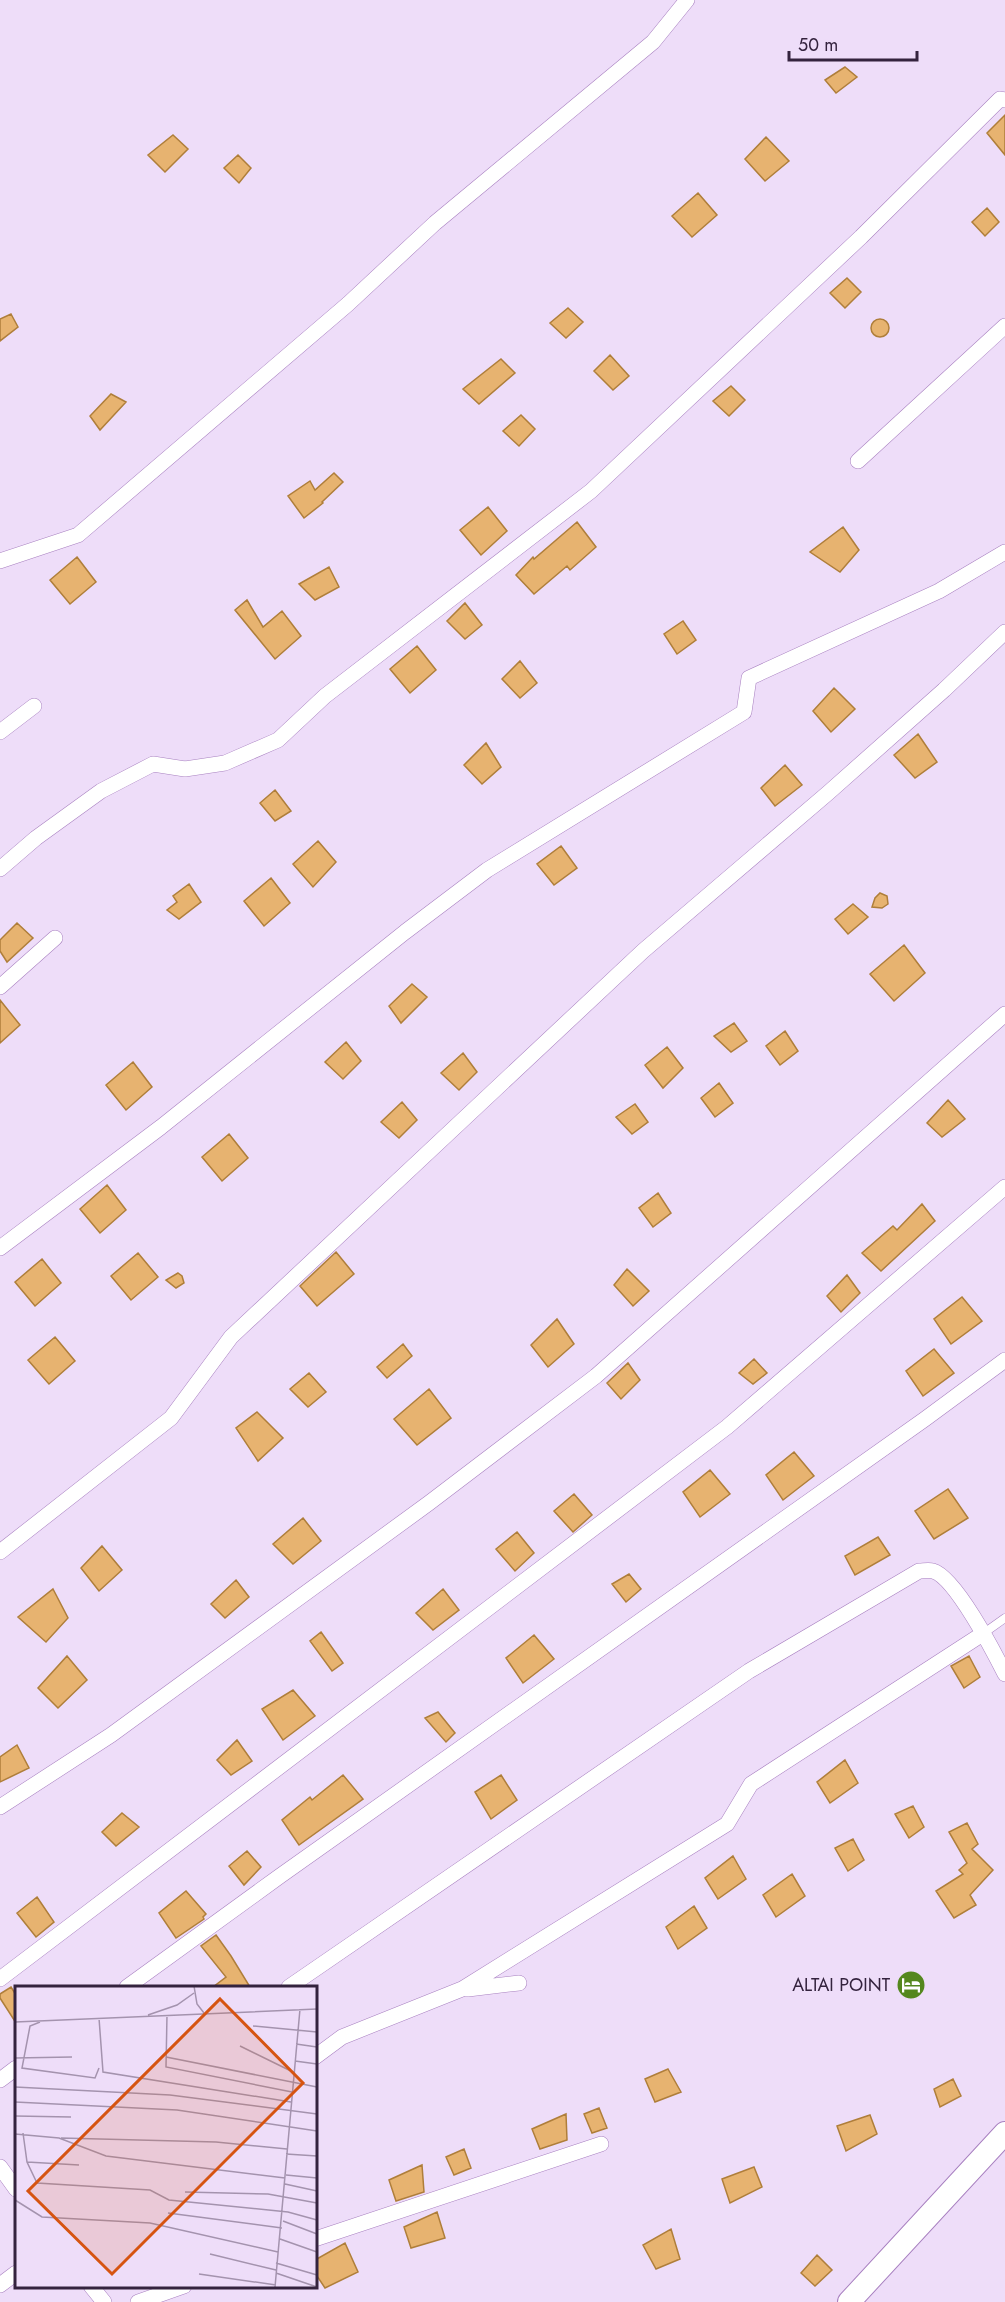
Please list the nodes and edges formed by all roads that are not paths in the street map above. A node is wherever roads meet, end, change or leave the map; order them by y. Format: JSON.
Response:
{"nodes":[{"id":1,"x":687,"y":0,"type":"edge"},
{"id":2,"x":1005,"y":100,"type":"edge"},
{"id":3,"x":1005,"y":326,"type":"edge"},
{"id":4,"x":858,"y":461,"type":"dead end"},
{"id":5,"x":1005,"y":552,"type":"edge"},
{"id":6,"x":0,"y":561,"type":"edge"},
{"id":7,"x":1005,"y":632,"type":"edge"},
{"id":8,"x":34,"y":705,"type":"dead end"},
{"id":9,"x":0,"y":732,"type":"edge"},
{"id":10,"x":0,"y":869,"type":"edge"},
{"id":11,"x":55,"y":938,"type":"dead end"},
{"id":12,"x":0,"y":987,"type":"edge"},
{"id":13,"x":1005,"y":1014,"type":"edge"},
{"id":14,"x":1005,"y":1187,"type":"edge"},
{"id":15,"x":0,"y":1248,"type":"edge"},
{"id":16,"x":1005,"y":1360,"type":"edge"},
{"id":17,"x":0,"y":1552,"type":"edge"},
{"id":18,"x":1005,"y":1618,"type":"edge"},
{"id":19,"x":984,"y":1633,"type":"junction"},
{"id":20,"x":1005,"y":1674,"type":"edge"},
{"id":21,"x":0,"y":1807,"type":"edge"},
{"id":22,"x":0,"y":1979,"type":"edge"},
{"id":23,"x":519,"y":1983,"type":"dead end"},
{"id":24,"x":128,"y":1986,"type":"edge"},
{"id":25,"x":290,"y":1986,"type":"edge"},
{"id":26,"x":462,"y":1989,"type":"junction"},
{"id":27,"x":316,"y":2055,"type":"edge"},
{"id":28,"x":15,"y":2069,"type":"edge"},
{"id":29,"x":0,"y":2080,"type":"edge"},
{"id":30,"x":1005,"y":2133,"type":"edge"},
{"id":31,"x":601,"y":2144,"type":"dead end"},
{"id":32,"x":0,"y":2167,"type":"edge"},
{"id":33,"x":15,"y":2182,"type":"edge"},
{"id":34,"x":316,"y":2239,"type":"edge"},
{"id":35,"x":15,"y":2274,"type":"edge"},
{"id":36,"x":0,"y":2285,"type":"edge"},
{"id":37,"x":93,"y":2287,"type":"edge"},
{"id":38,"x":181,"y":2287,"type":"edge"},
{"id":39,"x":104,"y":2302,"type":"edge"},
{"id":40,"x":138,"y":2302,"type":"edge"},
{"id":41,"x":849,"y":2302,"type":"edge"}],
"edges":[{"from":1,"to":6,"type":"street"},
{"from":2,"to":10,"type":"street"},
{"from":3,"to":4,"type":"street"},
{"from":5,"to":15,"type":"street"},
{"from":7,"to":17,"type":"street"},
{"from":8,"to":9,"type":"street"},
{"from":11,"to":12,"type":"street"},
{"from":13,"to":21,"type":"street"},
{"from":14,"to":22,"type":"street"},
{"from":16,"to":24,"type":"street"},
{"from":18,"to":19,"type":"lane"},
{"from":19,"to":20,"type":"street"},
{"from":19,"to":25,"type":"street"},
{"from":19,"to":26,"type":"street"},
{"from":23,"to":26,"type":"street"},
{"from":26,"to":27,"type":"street"},
{"from":28,"to":29,"type":"street"},
{"from":30,"to":41,"type":"street"},
{"from":31,"to":34,"type":"street"},
{"from":32,"to":33,"type":"street"},
{"from":35,"to":36,"type":"street"},
{"from":37,"to":39,"type":"street"},
{"from":38,"to":40,"type":"street"}]}
